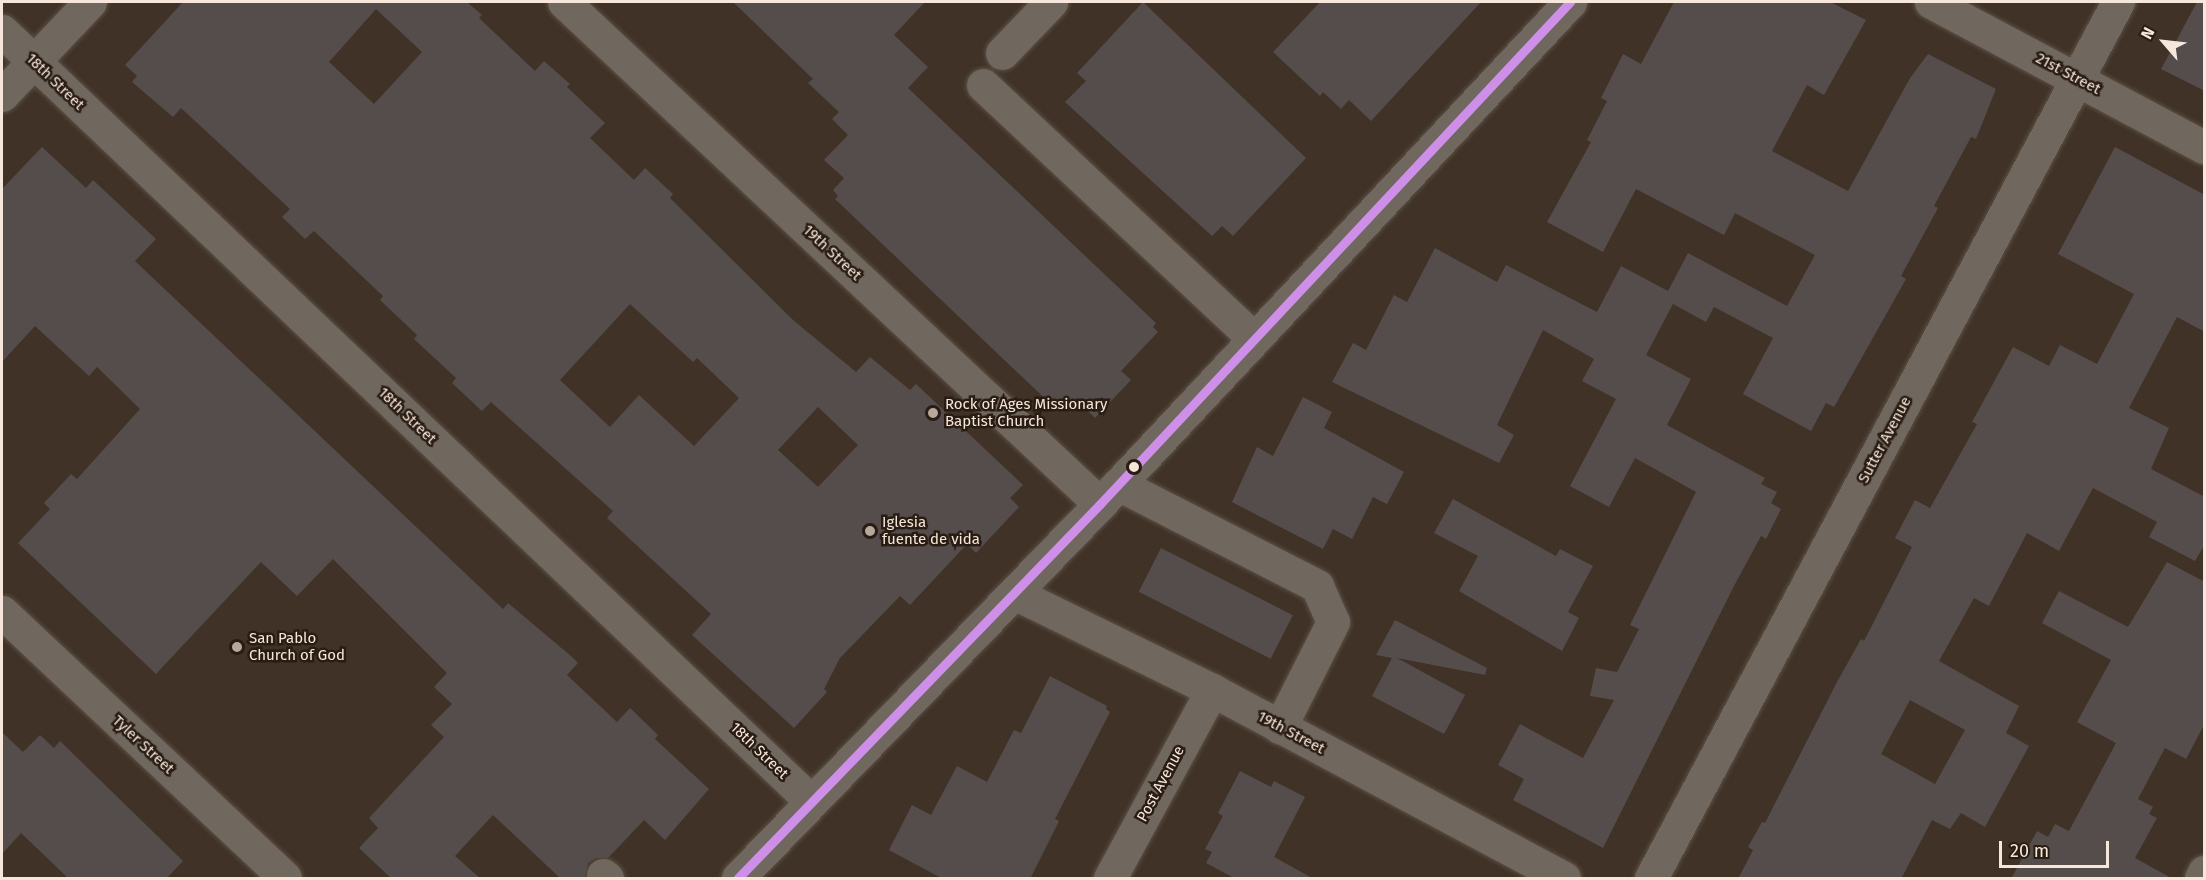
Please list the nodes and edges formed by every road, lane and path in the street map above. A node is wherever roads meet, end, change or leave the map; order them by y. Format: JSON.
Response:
{"nodes":[{"id":1,"x":90,"y":2,"type":"edge"},
{"id":2,"x":564,"y":2,"type":"edge"},
{"id":3,"x":1051,"y":2,"type":"edge"},
{"id":4,"x":1570,"y":2,"type":"edge"},
{"id":5,"x":1931,"y":2,"type":"edge"},
{"id":6,"x":2118,"y":2,"type":"edge"},
{"id":7,"x":2,"y":31,"type":"edge"},
{"id":8,"x":1002,"y":53,"type":"dead end"},
{"id":9,"x":33,"y":61,"type":"junction"},
{"id":10,"x":2077,"y":79,"type":"junction"},
{"id":11,"x":983,"y":85,"type":"dead end"},
{"id":12,"x":2,"y":95,"type":"edge"},
{"id":13,"x":2205,"y":147,"type":"edge"},
{"id":14,"x":1254,"y":339,"type":"junction"},
{"id":15,"x":1109,"y":494,"type":"junction"},
{"id":16,"x":1014,"y":593,"type":"junction"},
{"id":17,"x":2,"y":612,"type":"edge"},
{"id":18,"x":1212,"y":690,"type":"junction"},
{"id":19,"x":1280,"y":727,"type":"junction"},
{"id":20,"x":812,"y":802,"type":"junction"},
{"id":21,"x":2205,"y":872,"type":"edge"},
{"id":22,"x":285,"y":879,"type":"edge"},
{"id":23,"x":738,"y":879,"type":"edge"},
{"id":24,"x":1110,"y":879,"type":"edge"},
{"id":25,"x":1564,"y":879,"type":"edge"},
{"id":26,"x":1651,"y":879,"type":"edge"},
{"id":27,"x":2201,"y":879,"type":"edge"}],
"edges":[{"from":1,"to":9,"type":"street"},
{"from":2,"to":15,"type":"street","name":"19th Street"},
{"from":3,"to":8,"type":"street"},
{"from":4,"to":14,"type":"street"},
{"from":5,"to":10,"type":"street","name":"21st Street"},
{"from":6,"to":10,"type":"street","name":"Sutter Avenue"},
{"from":7,"to":9,"type":"street","name":"18th Street"},
{"from":9,"to":12,"type":"street"},
{"from":9,"to":20,"type":"street","name":"18th Street"},
{"from":10,"to":13,"type":"street","name":"21st Street"},
{"from":10,"to":26,"type":"street","name":"Sutter Avenue"},
{"from":11,"to":14,"type":"street"},
{"from":14,"to":15,"type":"street"},
{"from":15,"to":16,"type":"street"},
{"from":15,"to":19,"type":"street","name":"19th Street"},
{"from":16,"to":18,"type":"street","name":"19th Street"},
{"from":16,"to":20,"type":"street"},
{"from":17,"to":22,"type":"street","name":"Tyler Street"},
{"from":18,"to":19,"type":"street","name":"19th Street"},
{"from":18,"to":24,"type":"street","name":"Post Avenue"},
{"from":19,"to":25,"type":"street","name":"19th Street"},
{"from":20,"to":23,"type":"street"},
{"from":21,"to":27,"type":"street"}]}
